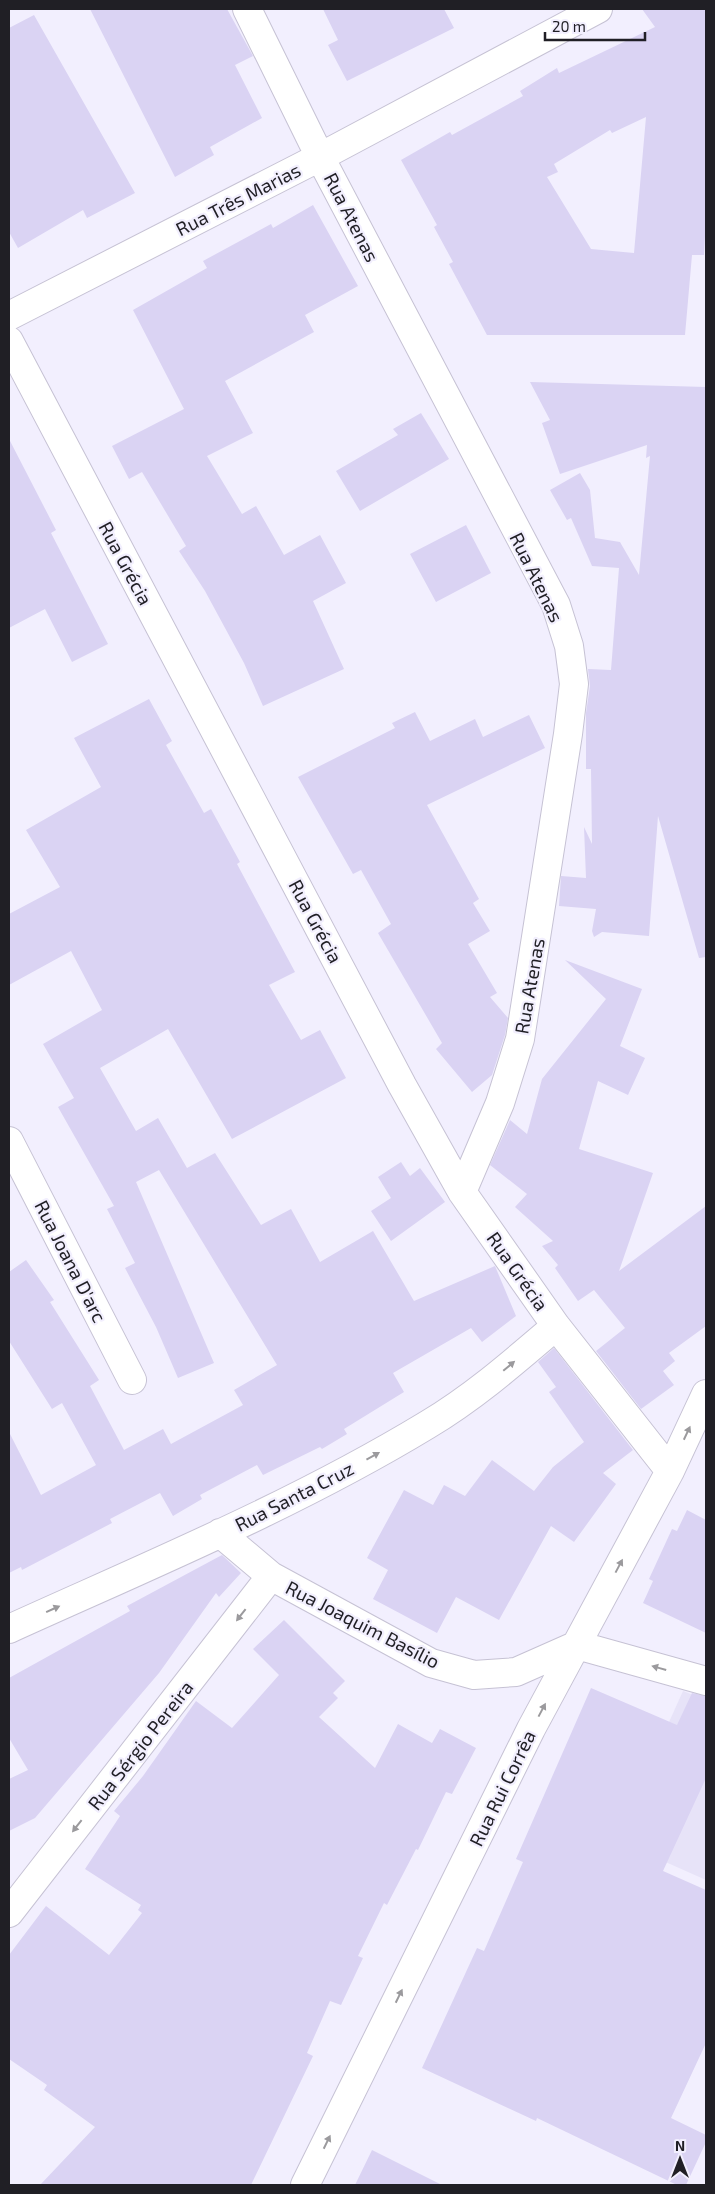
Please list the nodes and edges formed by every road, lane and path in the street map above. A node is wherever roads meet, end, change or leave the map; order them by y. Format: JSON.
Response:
{"nodes":[{"id":1,"x":248,"y":9,"type":"edge"},
{"id":2,"x":598,"y":9,"type":"edge"},
{"id":3,"x":320,"y":157,"type":"junction"},
{"id":4,"x":9,"y":316,"type":"edge"},
{"id":5,"x":9,"y":341,"type":"edge"},
{"id":6,"x":9,"y":1141,"type":"edge"},
{"id":7,"x":462,"y":1192,"type":"junction"},
{"id":8,"x":556,"y":1326,"type":"junction"},
{"id":9,"x":132,"y":1380,"type":"dead end"},
{"id":10,"x":706,"y":1394,"type":"edge"},
{"id":11,"x":670,"y":1471,"type":"junction"},
{"id":12,"x":220,"y":1533,"type":"junction"},
{"id":13,"x":271,"y":1576,"type":"junction"},
{"id":14,"x":9,"y":1629,"type":"edge"},
{"id":15,"x":577,"y":1645,"type":"junction"},
{"id":16,"x":706,"y":1681,"type":"edge"},
{"id":17,"x":9,"y":1913,"type":"edge"},
{"id":18,"x":305,"y":2185,"type":"edge"}],
"edges":[{"from":1,"to":3,"type":"street","name":"Rua Atenas"},
{"from":2,"to":3,"type":"street","name":"Rua Três Marias"},
{"from":3,"to":4,"type":"street","name":"Rua Três Marias"},
{"from":3,"to":7,"type":"street","name":"Rua Atenas"},
{"from":5,"to":7,"type":"street","name":"Rua Grécia"},
{"from":6,"to":9,"type":"street","name":"Rua Joana D'arc"},
{"from":7,"to":8,"type":"street","name":"Rua Grécia"},
{"from":8,"to":11,"type":"street","name":"Rua Grécia"},
{"from":12,"to":8,"type":"street","name":"Rua Santa Cruz","one_way":true},
{"from":11,"to":10,"type":"street","name":"Rua Rui Corrêa","one_way":true},
{"from":15,"to":11,"type":"street","name":"Rua Rui Corrêa","one_way":true},
{"from":12,"to":13,"type":"street","name":"Rua Joaquim Basílio"},
{"from":14,"to":12,"type":"street","name":"Rua Santa Cruz","one_way":true},
{"from":13,"to":15,"type":"street","name":"Rua Joaquim Basílio"},
{"from":13,"to":17,"type":"street","name":"Rua Sérgio Pereira","one_way":true},
{"from":16,"to":15,"type":"street","one_way":true},
{"from":18,"to":15,"type":"street","name":"Rua Rui Corrêa","one_way":true}]}
